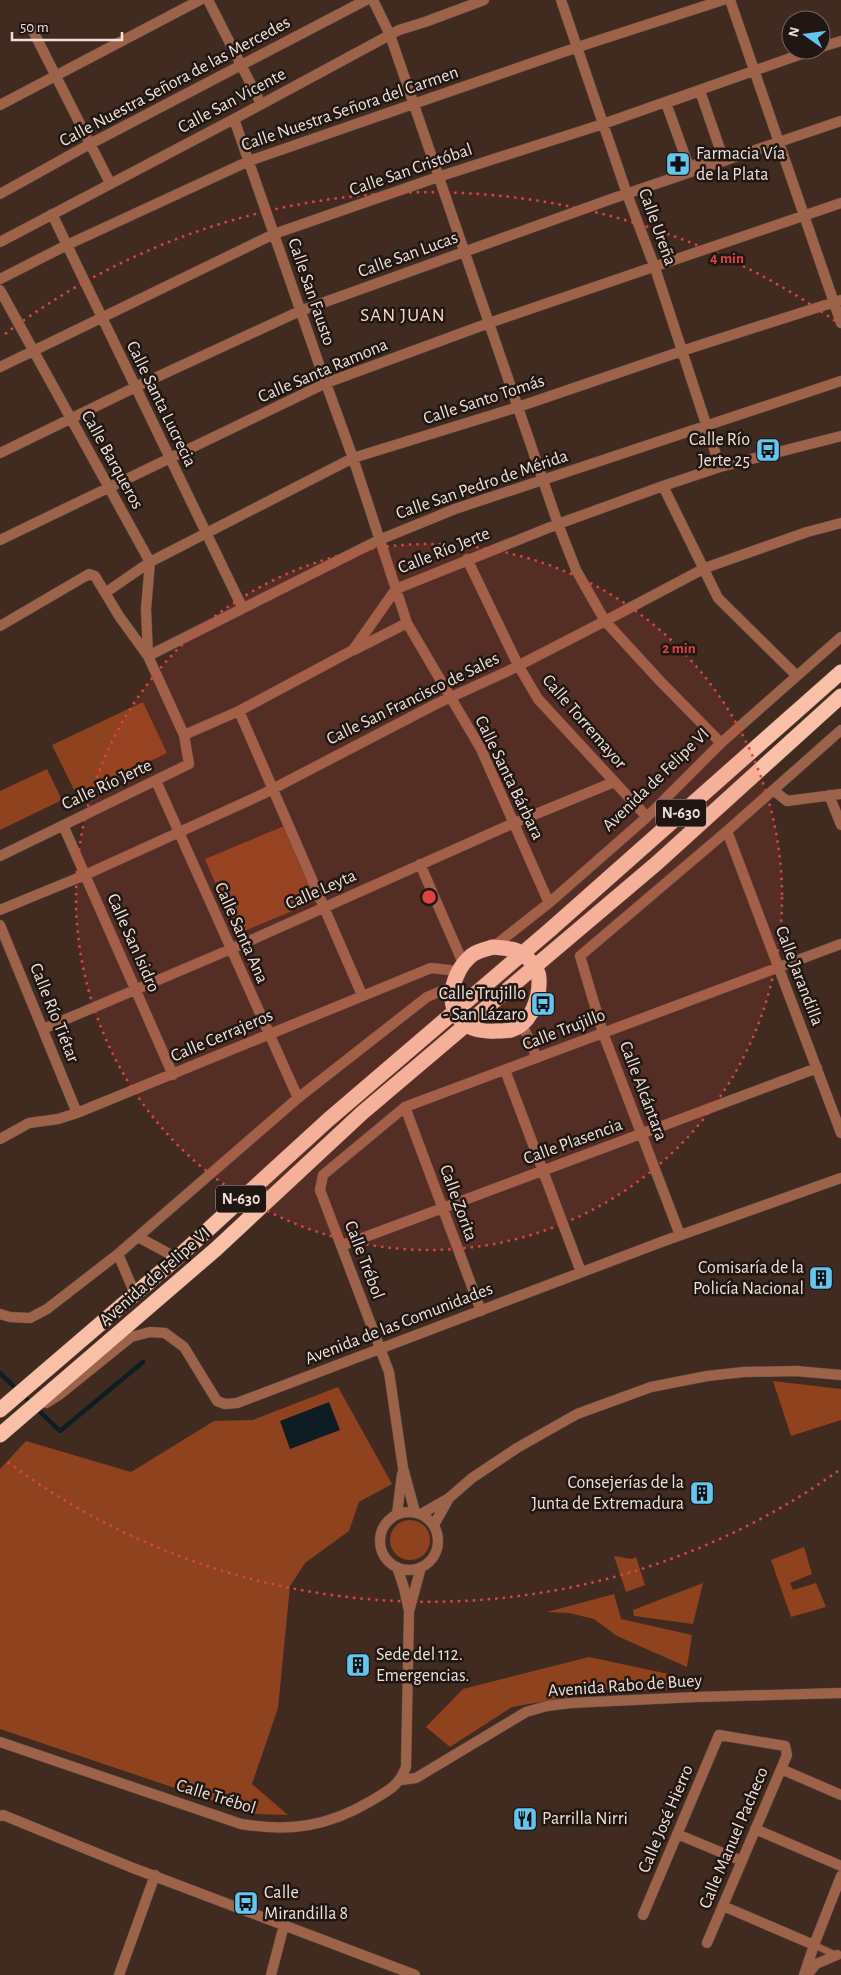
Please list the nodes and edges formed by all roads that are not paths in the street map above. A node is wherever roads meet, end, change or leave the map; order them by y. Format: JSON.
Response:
{"nodes":[{"id":1,"x":200,"y":0,"type":"edge"},
{"id":2,"x":208,"y":0,"type":"edge"},
{"id":3,"x":366,"y":0,"type":"edge"},
{"id":4,"x":373,"y":0,"type":"edge"},
{"id":5,"x":484,"y":0,"type":"edge"},
{"id":6,"x":561,"y":0,"type":"edge"},
{"id":7,"x":723,"y":0,"type":"edge"},
{"id":8,"x":730,"y":0,"type":"edge"},
{"id":9,"x":32,"y":29,"type":"dead end"},
{"id":10,"x":390,"y":35,"type":"junction"},
{"id":11,"x":578,"y":48,"type":"junction"},
{"id":12,"x":784,"y":60,"type":"edge"},
{"id":13,"x":240,"y":65,"type":"junction"},
{"id":14,"x":755,"y":70,"type":"junction"},
{"id":15,"x":56,"y":76,"type":"junction"},
{"id":16,"x":261,"y":104,"type":"junction"},
{"id":17,"x":413,"y":104,"type":"junction"},
{"id":18,"x":0,"y":105,"type":"edge"},
{"id":19,"x":234,"y":119,"type":"junction"},
{"id":20,"x":841,"y":121,"type":"edge"},
{"id":21,"x":602,"y":124,"type":"junction"},
{"id":22,"x":779,"y":141,"type":"junction"},
{"id":23,"x":90,"y":144,"type":"junction"},
{"id":24,"x":249,"y":161,"type":"junction"},
{"id":25,"x":688,"y":167,"type":"joint"},
{"id":26,"x":438,"y":177,"type":"junction"},
{"id":27,"x":110,"y":183,"type":"junction"},
{"id":28,"x":0,"y":194,"type":"edge"},
{"id":29,"x":627,"y":194,"type":"junction"},
{"id":30,"x":841,"y":203,"type":"edge"},
{"id":31,"x":52,"y":214,"type":"junction"},
{"id":32,"x":805,"y":215,"type":"junction"},
{"id":33,"x":274,"y":234,"type":"junction"},
{"id":34,"x":0,"y":242,"type":"edge"},
{"id":35,"x":66,"y":245,"type":"junction"},
{"id":36,"x":464,"y":253,"type":"junction"},
{"id":37,"x":655,"y":268,"type":"junction"},
{"id":38,"x":0,"y":279,"type":"edge"},
{"id":39,"x":0,"y":290,"type":"edge"},
{"id":40,"x":838,"y":302,"type":"edge"},
{"id":41,"x":300,"y":311,"type":"junction"},
{"id":42,"x":102,"y":317,"type":"junction"},
{"id":43,"x":841,"y":323,"type":"edge"},
{"id":44,"x":489,"y":324,"type":"junction"},
{"id":45,"x":33,"y":351,"type":"junction"},
{"id":46,"x":682,"y":351,"type":"junction"},
{"id":47,"x":0,"y":367,"type":"edge"},
{"id":48,"x":841,"y":381,"type":"edge"},
{"id":49,"x":326,"y":383,"type":"junction"},
{"id":50,"x":135,"y":387,"type":"junction"},
{"id":51,"x":518,"y":407,"type":"junction"},
{"id":52,"x":71,"y":419,"type":"junction"},
{"id":53,"x":706,"y":427,"type":"junction"},
{"id":54,"x":841,"y":436,"type":"edge"},
{"id":55,"x":0,"y":453,"type":"edge"},
{"id":56,"x":170,"y":458,"type":"junction"},
{"id":57,"x":353,"y":458,"type":"junction"},
{"id":58,"x":720,"y":467,"type":"junction"},
{"id":59,"x":543,"y":480,"type":"junction"},
{"id":60,"x":663,"y":486,"type":"junction"},
{"id":61,"x":109,"y":488,"type":"junction"},
{"id":62,"x":841,"y":523,"type":"edge"},
{"id":63,"x":558,"y":524,"type":"junction"},
{"id":64,"x":206,"y":532,"type":"junction"},
{"id":65,"x":0,"y":540,"type":"edge"},
{"id":66,"x":379,"y":540,"type":"junction"},
{"id":67,"x":467,"y":559,"type":"junction"},
{"id":68,"x":150,"y":562,"type":"junction"},
{"id":69,"x":705,"y":568,"type":"junction"},
{"id":70,"x":396,"y":589,"type":"junction"},
{"id":71,"x":105,"y":593,"type":"junction"},
{"id":72,"x":242,"y":607,"type":"junction"},
{"id":73,"x":605,"y":621,"type":"junction"},
{"id":74,"x":407,"y":623,"type":"junction"},
{"id":75,"x":0,"y":626,"type":"edge"},
{"id":76,"x":841,"y":637,"type":"edge"},
{"id":77,"x":353,"y":650,"type":"junction"},
{"id":78,"x":148,"y":656,"type":"junction"},
{"id":79,"x":518,"y":665,"type":"junction"},
{"id":80,"x":841,"y":672,"type":"edge"},
{"id":81,"x":796,"y":675,"type":"junction"},
{"id":82,"x":841,"y":696,"type":"edge"},
{"id":83,"x":450,"y":698,"type":"junction"},
{"id":84,"x":239,"y":711,"type":"junction"},
{"id":85,"x":841,"y":730,"type":"edge"},
{"id":86,"x":184,"y":736,"type":"junction"},
{"id":87,"x":721,"y":743,"type":"junction"},
{"id":88,"x":156,"y":781,"type":"junction"},
{"id":89,"x":614,"y":782,"type":"junction"},
{"id":90,"x":272,"y":788,"type":"junction"},
{"id":91,"x":773,"y":790,"type":"junction"},
{"id":92,"x":841,"y":794,"type":"edge"},
{"id":93,"x":829,"y":795,"type":"junction"},
{"id":94,"x":647,"y":817,"type":"junction"},
{"id":95,"x":514,"y":823,"type":"junction"},
{"id":96,"x":63,"y":824,"type":"junction"},
{"id":97,"x":841,"y":825,"type":"edge"},
{"id":98,"x":727,"y":831,"type":"junction"},
{"id":99,"x":179,"y":833,"type":"junction"},
{"id":100,"x":0,"y":856,"type":"edge"},
{"id":101,"x":420,"y":864,"type":"junction"},
{"id":102,"x":85,"y":875,"type":"junction"},
{"id":103,"x":549,"y":903,"type":"junction"},
{"id":104,"x":324,"y":907,"type":"junction"},
{"id":105,"x":0,"y":910,"type":"edge"},
{"id":106,"x":0,"y":925,"type":"edge"},
{"id":107,"x":841,"y":944,"type":"edge"},
{"id":108,"x":493,"y":947,"type":"junction"},
{"id":109,"x":231,"y":949,"type":"junction"},
{"id":110,"x":522,"y":954,"type":"junction"},
{"id":111,"x":534,"y":967,"type":"junction"},
{"id":112,"x":778,"y":968,"type":"junction"},
{"id":113,"x":458,"y":973,"type":"junction"},
{"id":114,"x":135,"y":989,"type":"junction"},
{"id":115,"x":362,"y":995,"type":"junction"},
{"id":116,"x":455,"y":1012,"type":"junction"},
{"id":117,"x":522,"y":1024,"type":"junction"},
{"id":118,"x":466,"y":1025,"type":"junction"},
{"id":119,"x":43,"y":1029,"type":"junction"},
{"id":120,"x":603,"y":1033,"type":"junction"},
{"id":121,"x":268,"y":1034,"type":"junction"},
{"id":122,"x":537,"y":1058,"type":"junction"},
{"id":123,"x":817,"y":1068,"type":"junction"},
{"id":124,"x":505,"y":1070,"type":"junction"},
{"id":125,"x":173,"y":1075,"type":"junction"},
{"id":126,"x":298,"y":1098,"type":"junction"},
{"id":127,"x":405,"y":1107,"type":"junction"},
{"id":128,"x":77,"y":1113,"type":"junction"},
{"id":129,"x":841,"y":1133,"type":"edge"},
{"id":130,"x":642,"y":1134,"type":"junction"},
{"id":131,"x":0,"y":1139,"type":"edge"},
{"id":132,"x":542,"y":1171,"type":"junction"},
{"id":133,"x":841,"y":1178,"type":"edge"},
{"id":134,"x":320,"y":1182,"type":"joint"},
{"id":135,"x":442,"y":1207,"type":"junction"},
{"id":136,"x":680,"y":1235,"type":"junction"},
{"id":137,"x":138,"y":1238,"type":"junction"},
{"id":138,"x":341,"y":1246,"type":"junction"},
{"id":139,"x":118,"y":1254,"type":"junction"},
{"id":140,"x":177,"y":1258,"type":"junction"},
{"id":141,"x":581,"y":1272,"type":"junction"},
{"id":142,"x":135,"y":1294,"type":"junction"},
{"id":143,"x":481,"y":1311,"type":"junction"},
{"id":144,"x":0,"y":1314,"type":"edge"},
{"id":145,"x":381,"y":1349,"type":"junction"},
{"id":146,"x":841,"y":1375,"type":"edge"},
{"id":147,"x":0,"y":1410,"type":"edge"},
{"id":148,"x":21,"y":1417,"type":"junction"},
{"id":149,"x":0,"y":1435,"type":"edge"},
{"id":150,"x":403,"y":1468,"type":"junction"},
{"id":151,"x":449,"y":1498,"type":"junction"},
{"id":152,"x":418,"y":1513,"type":"junction"},
{"id":153,"x":397,"y":1514,"type":"junction"},
{"id":154,"x":434,"y":1524,"type":"junction"},
{"id":155,"x":397,"y":1567,"type":"junction"},
{"id":156,"x":422,"y":1567,"type":"junction"},
{"id":157,"x":409,"y":1611,"type":"junction"},
{"id":158,"x":841,"y":1693,"type":"edge"},
{"id":159,"x":0,"y":1742,"type":"edge"},
{"id":160,"x":785,"y":1746,"type":"joint"},
{"id":161,"x":781,"y":1769,"type":"junction"},
{"id":162,"x":401,"y":1780,"type":"junction"},
{"id":163,"x":841,"y":1795,"type":"edge"},
{"id":164,"x":2,"y":1816,"type":"edge"},
{"id":165,"x":756,"y":1829,"type":"junction"},
{"id":166,"x":677,"y":1834,"type":"junction"},
{"id":167,"x":742,"y":1861,"type":"junction"},
{"id":168,"x":841,"y":1866,"type":"edge"},
{"id":169,"x":155,"y":1875,"type":"junction"},
{"id":170,"x":841,"y":1876,"type":"edge"},
{"id":171,"x":723,"y":1906,"type":"junction"},
{"id":172,"x":643,"y":1915,"type":"dead end"},
{"id":173,"x":284,"y":1925,"type":"junction"},
{"id":174,"x":707,"y":1942,"type":"dead end"},
{"id":175,"x":814,"y":1944,"type":"junction"},
{"id":176,"x":839,"y":1956,"type":"edge"},
{"id":177,"x":119,"y":1975,"type":"edge"},
{"id":178,"x":271,"y":1975,"type":"edge"},
{"id":179,"x":415,"y":1975,"type":"edge"},
{"id":180,"x":805,"y":1975,"type":"edge"}],
"edges":[{"from":1,"to":15,"type":"street"},
{"from":2,"to":13,"type":"street"},
{"from":3,"to":13,"type":"street","name":"Calle Nuestra Señora de las Mercedes"},
{"from":4,"to":10,"type":"street"},
{"from":5,"to":10,"type":"street","name":"Calle San Vicente"},
{"from":6,"to":11,"type":"street","name":"Calle Ureña"},
{"from":7,"to":11,"type":"street","name":"Calle Nuestra Señora del Carmen"},
{"from":8,"to":14,"type":"street"},
{"from":9,"to":15,"type":"street"},
{"from":10,"to":16,"type":"street","name":"Calle San Vicente"},
{"from":10,"to":17,"type":"street"},
{"from":11,"to":17,"type":"street","name":"Calle Nuestra Señora del Carmen"},
{"from":11,"to":21,"type":"street","name":"Calle Ureña"},
{"from":12,"to":14,"type":"street","name":"Calle San Cristóbal"},
{"from":13,"to":16,"type":"street"},
{"from":13,"to":23,"type":"street","name":"Calle Nuestra Señora de las Mercedes"},
{"from":14,"to":21,"type":"street","name":"Calle San Cristóbal"},
{"from":14,"to":22,"type":"street"},
{"from":15,"to":18,"type":"street"},
{"from":15,"to":23,"type":"street"},
{"from":16,"to":19,"type":"street","name":"Calle San Vicente"},
{"from":17,"to":24,"type":"street","name":"Calle Nuestra Señora del Carmen"},
{"from":17,"to":26,"type":"street"},
{"from":19,"to":24,"type":"street","name":"Calle San Fausto"},
{"from":19,"to":27,"type":"street","name":"Calle San Vicente"},
{"from":20,"to":22,"type":"street","name":"Calle San Lucas"},
{"from":21,"to":26,"type":"street","name":"Calle San Cristóbal"},
{"from":21,"to":29,"type":"street","name":"Calle Ureña"},
{"from":22,"to":29,"type":"street","name":"Calle San Lucas"},
{"from":22,"to":32,"type":"street"},
{"from":23,"to":27,"type":"street"},
{"from":23,"to":28,"type":"street","name":"Calle Nuestra Señora de las Mercedes"},
{"from":24,"to":33,"type":"street","name":"Calle San Fausto"},
{"from":24,"to":35,"type":"street","name":"Calle Nuestra Señora del Carmen"},
{"from":25,"to":25,"type":"street"},
{"from":26,"to":33,"type":"street","name":"Calle San Cristóbal"},
{"from":26,"to":36,"type":"street"},
{"from":27,"to":31,"type":"street","name":"Calle San Vicente"},
{"from":29,"to":36,"type":"street","name":"Calle San Lucas"},
{"from":29,"to":37,"type":"street","name":"Calle Ureña"},
{"from":30,"to":32,"type":"street","name":"Calle Santa Ramona"},
{"from":31,"to":34,"type":"street","name":"Calle San Vicente"},
{"from":31,"to":35,"type":"street","name":"Calle Santa Lucrecia"},
{"from":32,"to":37,"type":"street","name":"Calle Santa Ramona"},
{"from":32,"to":40,"type":"street"},
{"from":33,"to":41,"type":"street","name":"Calle San Fausto"},
{"from":33,"to":42,"type":"street","name":"Calle San Cristóbal"},
{"from":35,"to":38,"type":"street","name":"Calle Nuestra Señora del Carmen"},
{"from":35,"to":42,"type":"street","name":"Calle Santa Lucrecia"},
{"from":36,"to":41,"type":"street","name":"Calle San Lucas"},
{"from":36,"to":44,"type":"street"},
{"from":37,"to":44,"type":"street","name":"Calle Santa Ramona"},
{"from":37,"to":46,"type":"street","name":"Calle Ureña"},
{"from":39,"to":45,"type":"street","name":"Calle Barqueros"},
{"from":40,"to":43,"type":"street"},
{"from":40,"to":46,"type":"street","name":"Calle Santo Tomás"},
{"from":41,"to":49,"type":"street","name":"Calle San Fausto"},
{"from":41,"to":50,"type":"street","name":"Calle San Lucas"},
{"from":42,"to":45,"type":"street","name":"Calle San Cristóbal"},
{"from":42,"to":50,"type":"street","name":"Calle Santa Lucrecia"},
{"from":44,"to":49,"type":"street","name":"Calle Santa Ramona"},
{"from":44,"to":51,"type":"street"},
{"from":45,"to":47,"type":"street","name":"Calle San Cristóbal"},
{"from":45,"to":52,"type":"street","name":"Calle Barqueros"},
{"from":46,"to":51,"type":"street","name":"Calle Santo Tomás"},
{"from":46,"to":53,"type":"street","name":"Calle Ureña"},
{"from":48,"to":53,"type":"street","name":"Calle San Pedro de Mérida"},
{"from":49,"to":56,"type":"street","name":"Calle Santa Ramona"},
{"from":49,"to":57,"type":"street","name":"Calle San Fausto"},
{"from":50,"to":52,"type":"street","name":"Calle San Lucas"},
{"from":50,"to":56,"type":"street","name":"Calle Santa Lucrecia"},
{"from":51,"to":57,"type":"street","name":"Calle Santo Tomás"},
{"from":51,"to":59,"type":"street"},
{"from":52,"to":55,"type":"street","name":"Calle San Lucas"},
{"from":52,"to":61,"type":"street","name":"Calle Barqueros"},
{"from":53,"to":58,"type":"street","name":"Calle Ureña"},
{"from":53,"to":59,"type":"street","name":"Calle San Pedro de Mérida"},
{"from":54,"to":58,"type":"street","name":"Calle Río Jerte"},
{"from":56,"to":61,"type":"street","name":"Calle Santa Ramona"},
{"from":56,"to":64,"type":"street","name":"Calle Santa Lucrecia"},
{"from":57,"to":64,"type":"street","name":"Calle Santo Tomás"},
{"from":57,"to":66,"type":"street","name":"Calle San Fausto"},
{"from":58,"to":60,"type":"street","name":"Calle Río Jerte"},
{"from":59,"to":63,"type":"street"},
{"from":59,"to":66,"type":"street","name":"Calle San Pedro de Mérida"},
{"from":60,"to":63,"type":"street","name":"Calle Río Jerte"},
{"from":60,"to":69,"type":"street"},
{"from":61,"to":65,"type":"street","name":"Calle Santa Ramona"},
{"from":61,"to":68,"type":"street","name":"Calle Barqueros"},
{"from":62,"to":69,"type":"street","name":"Calle San Francisco de Sales"},
{"from":63,"to":67,"type":"street","name":"Calle Río Jerte"},
{"from":63,"to":73,"type":"street"},
{"from":64,"to":68,"type":"street","name":"Calle Santo Tomás"},
{"from":64,"to":72,"type":"street","name":"Calle Santa Lucrecia"},
{"from":66,"to":70,"type":"street","name":"Calle San Fausto"},
{"from":66,"to":72,"type":"street","name":"Calle San Pedro de Mérida"},
{"from":67,"to":70,"type":"street","name":"Calle Río Jerte"},
{"from":67,"to":79,"type":"street","name":"Calle Torremayor"},
{"from":68,"to":71,"type":"street","name":"Calle Santo Tomás"},
{"from":68,"to":78,"type":"street"},
{"from":69,"to":73,"type":"street","name":"Calle San Francisco de Sales"},
{"from":69,"to":81,"type":"street"},
{"from":70,"to":74,"type":"street","name":"Calle Santa Bárbara"},
{"from":70,"to":77,"type":"street","name":"Calle Río Jerte"},
{"from":71,"to":75,"type":"street"},
{"from":71,"to":78,"type":"street"},
{"from":72,"to":78,"type":"street","name":"Calle San Pedro de Mérida"},
{"from":73,"to":79,"type":"street","name":"Calle San Francisco de Sales"},
{"from":73,"to":87,"type":"street"},
{"from":74,"to":77,"type":"street"},
{"from":74,"to":83,"type":"street","name":"Calle Santa Bárbara"},
{"from":76,"to":81,"type":"street","name":"Avenida de Felipe VI"},
{"from":77,"to":84,"type":"street","name":"Calle Río Jerte"},
{"from":78,"to":86,"type":"street"},
{"from":79,"to":83,"type":"street","name":"Calle San Francisco de Sales"},
{"from":79,"to":89,"type":"street","name":"Calle Torremayor"},
{"from":80,"to":110,"type":"highway","number":"N-630"},
{"from":81,"to":87,"type":"street","name":"Avenida de Felipe VI"},
{"from":82,"to":111,"type":"highway","number":"N-630"},
{"from":83,"to":90,"type":"street","name":"Calle San Francisco de Sales"},
{"from":83,"to":95,"type":"street","name":"Calle Santa Bárbara"},
{"from":84,"to":86,"type":"street","name":"Calle Río Jerte"},
{"from":84,"to":90,"type":"street"},
{"from":85,"to":91,"type":"street"},
{"from":86,"to":88,"type":"street","name":"Calle Río Jerte"},
{"from":87,"to":94,"type":"street","name":"Avenida de Felipe VI"},
{"from":88,"to":96,"type":"street","name":"Calle Río Jerte"},
{"from":88,"to":99,"type":"street","name":"Calle Santa Ana"},
{"from":89,"to":94,"type":"street","name":"Calle Torremayor"},
{"from":89,"to":95,"type":"street","name":"Calle Leyta"},
{"from":90,"to":99,"type":"street","name":"Calle San Francisco de Sales"},
{"from":90,"to":104,"type":"street"},
{"from":91,"to":93,"type":"street"},
{"from":91,"to":98,"type":"street"},
{"from":92,"to":93,"type":"street"},
{"from":93,"to":97,"type":"street"},
{"from":94,"to":103,"type":"street","name":"Avenida de Felipe VI"},
{"from":95,"to":101,"type":"street","name":"Calle Leyta"},
{"from":95,"to":103,"type":"street","name":"Calle Santa Bárbara"},
{"from":96,"to":100,"type":"street","name":"Calle Río Jerte"},
{"from":96,"to":102,"type":"street","name":"Calle San Isidro"},
{"from":98,"to":112,"type":"street","name":"Calle Jarandilla"},
{"from":98,"to":120,"type":"street","name":"Calle Alcántara"},
{"from":99,"to":102,"type":"street","name":"Calle San Francisco de Sales"},
{"from":99,"to":109,"type":"street","name":"Calle Santa Ana"},
{"from":101,"to":104,"type":"street","name":"Calle Leyta"},
{"from":101,"to":113,"type":"street"},
{"from":102,"to":105,"type":"street","name":"Calle San Francisco de Sales"},
{"from":102,"to":114,"type":"street","name":"Calle San Isidro"},
{"from":103,"to":108,"type":"street","name":"Avenida de Felipe VI"},
{"from":104,"to":109,"type":"street","name":"Calle Leyta"},
{"from":104,"to":115,"type":"street"},
{"from":106,"to":119,"type":"street","name":"Calle Río Tiétar"},
{"from":107,"to":112,"type":"street","name":"Calle Trujillo"},
{"from":108,"to":110,"type":"highway"},
{"from":108,"to":113,"type":"highway"},
{"from":109,"to":114,"type":"street","name":"Calle Leyta"},
{"from":109,"to":121,"type":"street","name":"Calle Santa Ana"},
{"from":110,"to":111,"type":"highway"},
{"from":110,"to":116,"type":"highway","number":"N-630"},
{"from":111,"to":117,"type":"highway"},
{"from":111,"to":118,"type":"highway","number":"N-630"},
{"from":112,"to":120,"type":"street","name":"Calle Trujillo"},
{"from":112,"to":123,"type":"street","name":"Calle Jarandilla"},
{"from":113,"to":115,"type":"street","name":"Calle Cerrajeros"},
{"from":113,"to":116,"type":"highway"},
{"from":113,"to":126,"type":"street"},
{"from":114,"to":119,"type":"street","name":"Calle Leyta"},
{"from":114,"to":125,"type":"street","name":"Calle San Isidro"},
{"from":115,"to":121,"type":"street","name":"Calle Cerrajeros"},
{"from":116,"to":118,"type":"highway"},
{"from":116,"to":140,"type":"highway","name":"Avenida de Felipe VI","number":"N-630"},
{"from":117,"to":118,"type":"highway"},
{"from":117,"to":122,"type":"street"},
{"from":118,"to":148,"type":"highway","name":"Avenida de Felipe VI","number":"N-630"},
{"from":119,"to":128,"type":"street","name":"Calle Río Tiétar"},
{"from":120,"to":122,"type":"street","name":"Calle Trujillo"},
{"from":120,"to":130,"type":"street","name":"Calle Alcántara"},
{"from":121,"to":125,"type":"street","name":"Calle Cerrajeros"},
{"from":121,"to":126,"type":"street","name":"Calle Santa Ana"},
{"from":122,"to":124,"type":"street","name":"Calle Trujillo"},
{"from":123,"to":129,"type":"street","name":"Calle Jarandilla"},
{"from":123,"to":130,"type":"street","name":"Calle Plasencia"},
{"from":124,"to":127,"type":"street","name":"Calle Trujillo"},
{"from":124,"to":132,"type":"street"},
{"from":125,"to":128,"type":"street","name":"Calle Cerrajeros"},
{"from":126,"to":137,"type":"street"},
{"from":127,"to":134,"type":"street","name":"Calle Trujillo"},
{"from":127,"to":135,"type":"street","name":"Calle Zorita"},
{"from":128,"to":131,"type":"street","name":"Calle Cerrajeros"},
{"from":130,"to":132,"type":"street","name":"Calle Plasencia"},
{"from":130,"to":136,"type":"street","name":"Calle Alcántara"},
{"from":132,"to":135,"type":"street","name":"Calle Plasencia"},
{"from":132,"to":141,"type":"street"},
{"from":133,"to":136,"type":"street","name":"Avenida de las Comunidades"},
{"from":134,"to":138,"type":"street","name":"Calle Trébol"},
{"from":135,"to":138,"type":"street","name":"Calle Plasencia"},
{"from":135,"to":143,"type":"street","name":"Calle Zorita"},
{"from":136,"to":141,"type":"street","name":"Avenida de las Comunidades"},
{"from":137,"to":139,"type":"street"},
{"from":137,"to":140,"type":"street"},
{"from":138,"to":145,"type":"street","name":"Calle Trébol"},
{"from":139,"to":142,"type":"street"},
{"from":139,"to":144,"type":"street"},
{"from":140,"to":142,"type":"highway","name":"Avenida de Felipe VI","number":"N-630"},
{"from":141,"to":143,"type":"street","name":"Avenida de las Comunidades"},
{"from":142,"to":147,"type":"highway","name":"Avenida de Felipe VI","number":"N-630"},
{"from":143,"to":145,"type":"street","name":"Avenida de las Comunidades"},
{"from":145,"to":148,"type":"street","name":"Avenida de las Comunidades"},
{"from":145,"to":150,"type":"street","name":"Calle Trébol"},
{"from":146,"to":151,"type":"street"},
{"from":148,"to":149,"type":"highway","name":"Avenida de Felipe VI","number":"N-630"},
{"from":150,"to":152,"type":"street","name":"Calle Trébol"},
{"from":150,"to":153,"type":"street","name":"Calle Trébol"},
{"from":151,"to":152,"type":"street"},
{"from":151,"to":154,"type":"street"},
{"from":152,"to":153,"type":"street"},
{"from":152,"to":154,"type":"street"},
{"from":153,"to":155,"type":"street"},
{"from":154,"to":156,"type":"street"},
{"from":155,"to":156,"type":"street"},
{"from":155,"to":157,"type":"street"},
{"from":156,"to":157,"type":"street"},
{"from":157,"to":162,"type":"street"},
{"from":158,"to":162,"type":"street","name":"Avenida Rabo de Buey"},
{"from":159,"to":162,"type":"street","name":"Calle Trébol"},
{"from":160,"to":161,"type":"street","name":"Calle Manuel Pacheco"},
{"from":160,"to":166,"type":"street","name":"Calle José Hierro"},
{"from":161,"to":163,"type":"street"},
{"from":161,"to":165,"type":"street","name":"Calle Manuel Pacheco"},
{"from":164,"to":169,"type":"street"},
{"from":165,"to":167,"type":"street","name":"Calle Manuel Pacheco"},
{"from":165,"to":168,"type":"street"},
{"from":166,"to":167,"type":"street"},
{"from":166,"to":172,"type":"street","name":"Calle José Hierro"},
{"from":167,"to":171,"type":"street","name":"Calle Manuel Pacheco"},
{"from":169,"to":173,"type":"street"},
{"from":169,"to":177,"type":"street"},
{"from":170,"to":175,"type":"street"},
{"from":171,"to":174,"type":"street","name":"Calle Manuel Pacheco"},
{"from":171,"to":175,"type":"street"},
{"from":173,"to":178,"type":"street"},
{"from":173,"to":179,"type":"street"},
{"from":175,"to":176,"type":"lane"},
{"from":175,"to":180,"type":"street"},
{"from":176,"to":180,"type":"street"}]}
